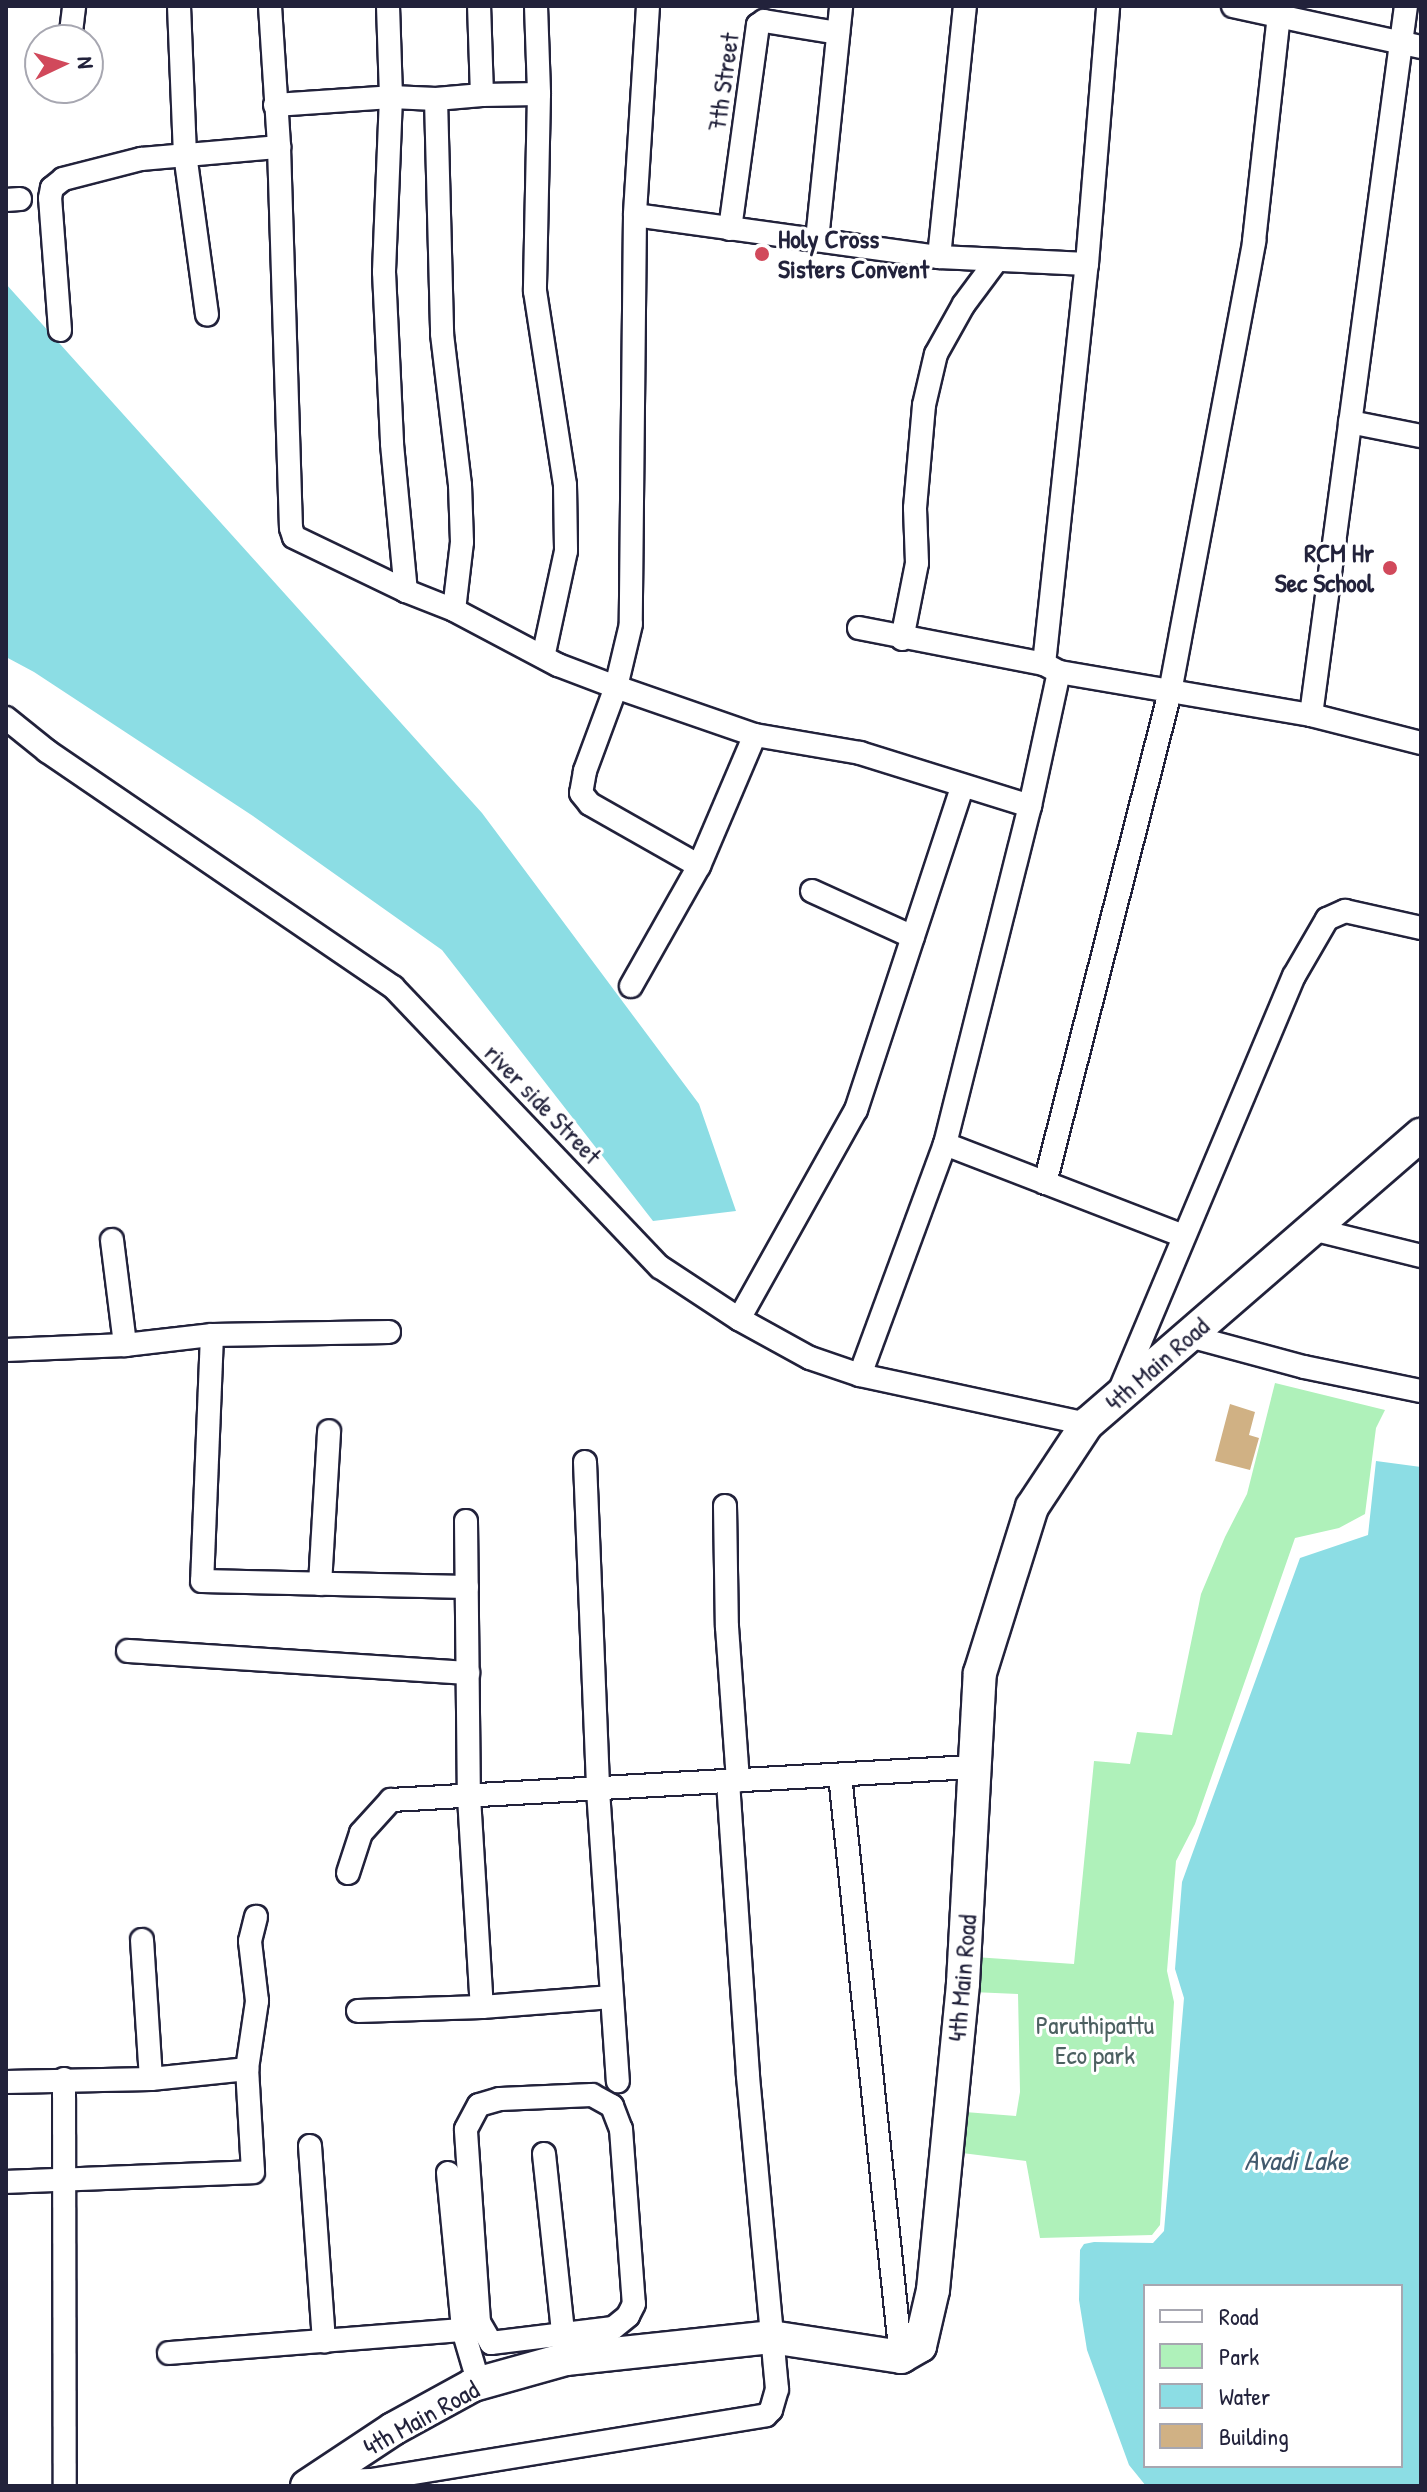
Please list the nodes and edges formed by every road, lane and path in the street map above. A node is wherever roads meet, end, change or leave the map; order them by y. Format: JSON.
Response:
{"nodes":[{"id":1,"x":179,"y":6,"type":"edge"},
{"id":2,"x":270,"y":6,"type":"edge"},
{"id":3,"x":388,"y":6,"type":"edge"},
{"id":4,"x":479,"y":6,"type":"edge"},
{"id":5,"x":536,"y":6,"type":"edge"},
{"id":6,"x":648,"y":6,"type":"edge"},
{"id":7,"x":841,"y":6,"type":"edge"},
{"id":8,"x":965,"y":6,"type":"edge"},
{"id":9,"x":1108,"y":6,"type":"edge"},
{"id":10,"x":1233,"y":6,"type":"edge"},
{"id":11,"x":1406,"y":6,"type":"edge"},
{"id":12,"x":1279,"y":12,"type":"edge"},
{"id":13,"x":838,"y":33,"type":"junction"},
{"id":14,"x":1411,"y":45,"type":"edge"},
{"id":15,"x":539,"y":94,"type":"junction"},
{"id":16,"x":482,"y":95,"type":"junction"},
{"id":17,"x":391,"y":97,"type":"junction"},
{"id":18,"x":436,"y":99,"type":"junction"},
{"id":19,"x":275,"y":105,"type":"junction"},
{"id":20,"x":279,"y":147,"type":"junction"},
{"id":21,"x":185,"y":154,"type":"junction"},
{"id":22,"x":635,"y":215,"type":"junction"},
{"id":23,"x":730,"y":229,"type":"junction"},
{"id":24,"x":817,"y":240,"type":"junction"},
{"id":25,"x":939,"y":257,"type":"junction"},
{"id":26,"x":996,"y":261,"type":"junction"},
{"id":27,"x":1087,"y":264,"type":"junction"},
{"id":28,"x":207,"y":315,"type":"dead end"},
{"id":29,"x":60,"y":330,"type":"dead end"},
{"id":30,"x":1350,"y":422,"type":"junction"},
{"id":31,"x":1421,"y":436,"type":"edge"},
{"id":32,"x":406,"y":591,"type":"junction"},
{"id":33,"x":454,"y":610,"type":"junction"},
{"id":34,"x":859,"y":628,"type":"dead end"},
{"id":35,"x":902,"y":639,"type":"junction"},
{"id":36,"x":543,"y":657,"type":"junction"},
{"id":37,"x":1052,"y":668,"type":"junction"},
{"id":38,"x":616,"y":687,"type":"junction"},
{"id":39,"x":1170,"y":692,"type":"junction"},
{"id":40,"x":1311,"y":715,"type":"junction"},
{"id":41,"x":6,"y":718,"type":"edge"},
{"id":42,"x":755,"y":735,"type":"junction"},
{"id":43,"x":1421,"y":743,"type":"edge"},
{"id":44,"x":962,"y":787,"type":"junction"},
{"id":45,"x":1030,"y":806,"type":"junction"},
{"id":46,"x":699,"y":866,"type":"junction"},
{"id":47,"x":812,"y":891,"type":"dead end"},
{"id":48,"x":1420,"y":926,"type":"edge"},
{"id":49,"x":913,"y":937,"type":"junction"},
{"id":50,"x":631,"y":986,"type":"dead end"},
{"id":51,"x":1421,"y":1135,"type":"edge"},
{"id":52,"x":945,"y":1144,"type":"junction"},
{"id":53,"x":1045,"y":1183,"type":"junction"},
{"id":54,"x":1312,"y":1229,"type":"junction"},
{"id":55,"x":1183,"y":1236,"type":"junction"},
{"id":56,"x":112,"y":1240,"type":"dead end"},
{"id":57,"x":1421,"y":1256,"type":"edge"},
{"id":58,"x":739,"y":1319,"type":"junction"},
{"id":59,"x":389,"y":1332,"type":"dead end"},
{"id":60,"x":212,"y":1335,"type":"junction"},
{"id":61,"x":1189,"y":1336,"type":"junction"},
{"id":62,"x":125,"y":1345,"type":"junction"},
{"id":63,"x":6,"y":1350,"type":"edge"},
{"id":64,"x":860,"y":1375,"type":"junction"},
{"id":65,"x":1421,"y":1391,"type":"edge"},
{"id":66,"x":1116,"y":1398,"type":"junction"},
{"id":67,"x":1087,"y":1424,"type":"junction"},
{"id":68,"x":329,"y":1431,"type":"dead end"},
{"id":69,"x":585,"y":1462,"type":"dead end"},
{"id":70,"x":725,"y":1506,"type":"dead end"},
{"id":71,"x":466,"y":1521,"type":"dead end"},
{"id":72,"x":320,"y":1584,"type":"junction"},
{"id":73,"x":467,"y":1587,"type":"junction"},
{"id":74,"x":128,"y":1651,"type":"dead end"},
{"id":75,"x":468,"y":1673,"type":"junction"},
{"id":76,"x":973,"y":1767,"type":"junction"},
{"id":77,"x":840,"y":1775,"type":"junction"},
{"id":78,"x":733,"y":1781,"type":"junction"},
{"id":79,"x":598,"y":1790,"type":"junction"},
{"id":80,"x":469,"y":1797,"type":"junction"},
{"id":81,"x":348,"y":1873,"type":"dead end"},
{"id":82,"x":256,"y":1917,"type":"dead end"},
{"id":83,"x":142,"y":1940,"type":"dead end"},
{"id":84,"x":612,"y":1997,"type":"junction"},
{"id":85,"x":482,"y":2007,"type":"junction"},
{"id":86,"x":358,"y":2011,"type":"dead end"},
{"id":87,"x":247,"y":2069,"type":"junction"},
{"id":88,"x":64,"y":2079,"type":"junction"},
{"id":89,"x":151,"y":2079,"type":"junction"},
{"id":90,"x":618,"y":2081,"type":"dead end"},
{"id":91,"x":6,"y":2082,"type":"edge"},
{"id":92,"x":310,"y":2146,"type":"dead end"},
{"id":93,"x":544,"y":2154,"type":"dead end"},
{"id":94,"x":448,"y":2173,"type":"dead end"},
{"id":95,"x":65,"y":2177,"type":"junction"},
{"id":96,"x":6,"y":2182,"type":"edge"},
{"id":97,"x":463,"y":2330,"type":"junction"},
{"id":98,"x":771,"y":2337,"type":"junction"},
{"id":99,"x":324,"y":2342,"type":"junction"},
{"id":100,"x":565,"y":2348,"type":"junction"},
{"id":101,"x":169,"y":2353,"type":"dead end"},
{"id":102,"x":901,"y":2357,"type":"junction"},
{"id":103,"x":479,"y":2384,"type":"junction"},
{"id":104,"x":314,"y":2481,"type":"edge"},
{"id":105,"x":65,"y":2486,"type":"edge"}],
"edges":[{"from":1,"to":21,"type":"street"},
{"from":2,"to":19,"type":"street"},
{"from":3,"to":17,"type":"street"},
{"from":4,"to":16,"type":"street"},
{"from":5,"to":15,"type":"street"},
{"from":6,"to":22,"type":"street"},
{"from":7,"to":13,"type":"street"},
{"from":8,"to":25,"type":"street"},
{"from":9,"to":27,"type":"street"},
{"from":10,"to":12,"type":"street"},
{"from":11,"to":14,"type":"street"},
{"from":12,"to":14,"type":"street"},
{"from":12,"to":39,"type":"street"},
{"from":13,"to":23,"type":"street","name":"7th Street"},
{"from":13,"to":24,"type":"street"},
{"from":14,"to":30,"type":"street"},
{"from":15,"to":16,"type":"street"},
{"from":15,"to":36,"type":"street"},
{"from":16,"to":18,"type":"street"},
{"from":17,"to":18,"type":"street"},
{"from":17,"to":19,"type":"street"},
{"from":17,"to":32,"type":"street"},
{"from":18,"to":33,"type":"street"},
{"from":19,"to":20,"type":"street"},
{"from":20,"to":21,"type":"street"},
{"from":20,"to":32,"type":"street"},
{"from":21,"to":28,"type":"street"},
{"from":21,"to":29,"type":"street"},
{"from":22,"to":23,"type":"street"},
{"from":22,"to":38,"type":"street"},
{"from":23,"to":24,"type":"street"},
{"from":24,"to":25,"type":"street"},
{"from":25,"to":26,"type":"street"},
{"from":26,"to":27,"type":"street"},
{"from":26,"to":35,"type":"street"},
{"from":27,"to":37,"type":"street"},
{"from":30,"to":31,"type":"street"},
{"from":30,"to":40,"type":"street"},
{"from":32,"to":33,"type":"street"},
{"from":33,"to":36,"type":"street"},
{"from":34,"to":35,"type":"street"},
{"from":35,"to":37,"type":"street"},
{"from":36,"to":38,"type":"street"},
{"from":37,"to":39,"type":"street"},
{"from":37,"to":45,"type":"street"},
{"from":38,"to":42,"type":"street"},
{"from":38,"to":46,"type":"street"},
{"from":39,"to":40,"type":"street"},
{"from":39,"to":53,"type":"street"},
{"from":40,"to":43,"type":"street"},
{"from":41,"to":58,"type":"street","name":"river side Street"},
{"from":42,"to":44,"type":"street"},
{"from":42,"to":46,"type":"street"},
{"from":44,"to":45,"type":"street"},
{"from":44,"to":49,"type":"street"},
{"from":45,"to":52,"type":"street"},
{"from":46,"to":50,"type":"street"},
{"from":47,"to":49,"type":"street"},
{"from":48,"to":55,"type":"street"},
{"from":49,"to":58,"type":"street"},
{"from":51,"to":54,"type":"main road","name":"4th Main Road"},
{"from":52,"to":53,"type":"street"},
{"from":52,"to":64,"type":"street"},
{"from":53,"to":55,"type":"street"},
{"from":54,"to":57,"type":"street"},
{"from":54,"to":61,"type":"main road","name":"4th Main Road"},
{"from":55,"to":66,"type":"street"},
{"from":56,"to":62,"type":"street"},
{"from":58,"to":64,"type":"street","name":"river side Street"},
{"from":59,"to":60,"type":"street"},
{"from":60,"to":62,"type":"street"},
{"from":60,"to":72,"type":"street"},
{"from":61,"to":65,"type":"street"},
{"from":61,"to":66,"type":"main road","name":"4th Main Road"},
{"from":62,"to":63,"type":"street"},
{"from":64,"to":67,"type":"street","name":"river side Street"},
{"from":66,"to":67,"type":"main road","name":"4th Main Road"},
{"from":67,"to":76,"type":"main road","name":"4th Main Road"},
{"from":68,"to":72,"type":"street"},
{"from":69,"to":79,"type":"street"},
{"from":70,"to":78,"type":"street"},
{"from":71,"to":73,"type":"street"},
{"from":72,"to":73,"type":"street"},
{"from":73,"to":75,"type":"street"},
{"from":74,"to":75,"type":"street"},
{"from":75,"to":80,"type":"street"},
{"from":76,"to":77,"type":"street"},
{"from":76,"to":102,"type":"main road","name":"4th Main Road"},
{"from":77,"to":78,"type":"street"},
{"from":77,"to":102,"type":"street"},
{"from":78,"to":79,"type":"street"},
{"from":78,"to":98,"type":"street"},
{"from":79,"to":80,"type":"street"},
{"from":79,"to":84,"type":"street"},
{"from":80,"to":81,"type":"street"},
{"from":80,"to":85,"type":"street"},
{"from":82,"to":87,"type":"street"},
{"from":83,"to":89,"type":"street"},
{"from":84,"to":85,"type":"street"},
{"from":84,"to":90,"type":"street"},
{"from":85,"to":86,"type":"street"},
{"from":87,"to":89,"type":"street"},
{"from":87,"to":95,"type":"street"},
{"from":88,"to":89,"type":"street"},
{"from":88,"to":91,"type":"street"},
{"from":88,"to":95,"type":"street"},
{"from":92,"to":99,"type":"street"},
{"from":93,"to":100,"type":"street"},
{"from":94,"to":97,"type":"street"},
{"from":95,"to":96,"type":"street"},
{"from":95,"to":105,"type":"street"},
{"from":97,"to":99,"type":"street"},
{"from":97,"to":103,"type":"street"},
{"from":98,"to":100,"type":"main road","name":"4th Main Road"},
{"from":98,"to":102,"type":"main road","name":"4th Main Road"},
{"from":98,"to":104,"type":"street"},
{"from":99,"to":101,"type":"street"},
{"from":100,"to":100,"type":"street"},
{"from":100,"to":103,"type":"main road","name":"4th Main Road"},
{"from":103,"to":104,"type":"main road","name":"4th Main Road"}]}
